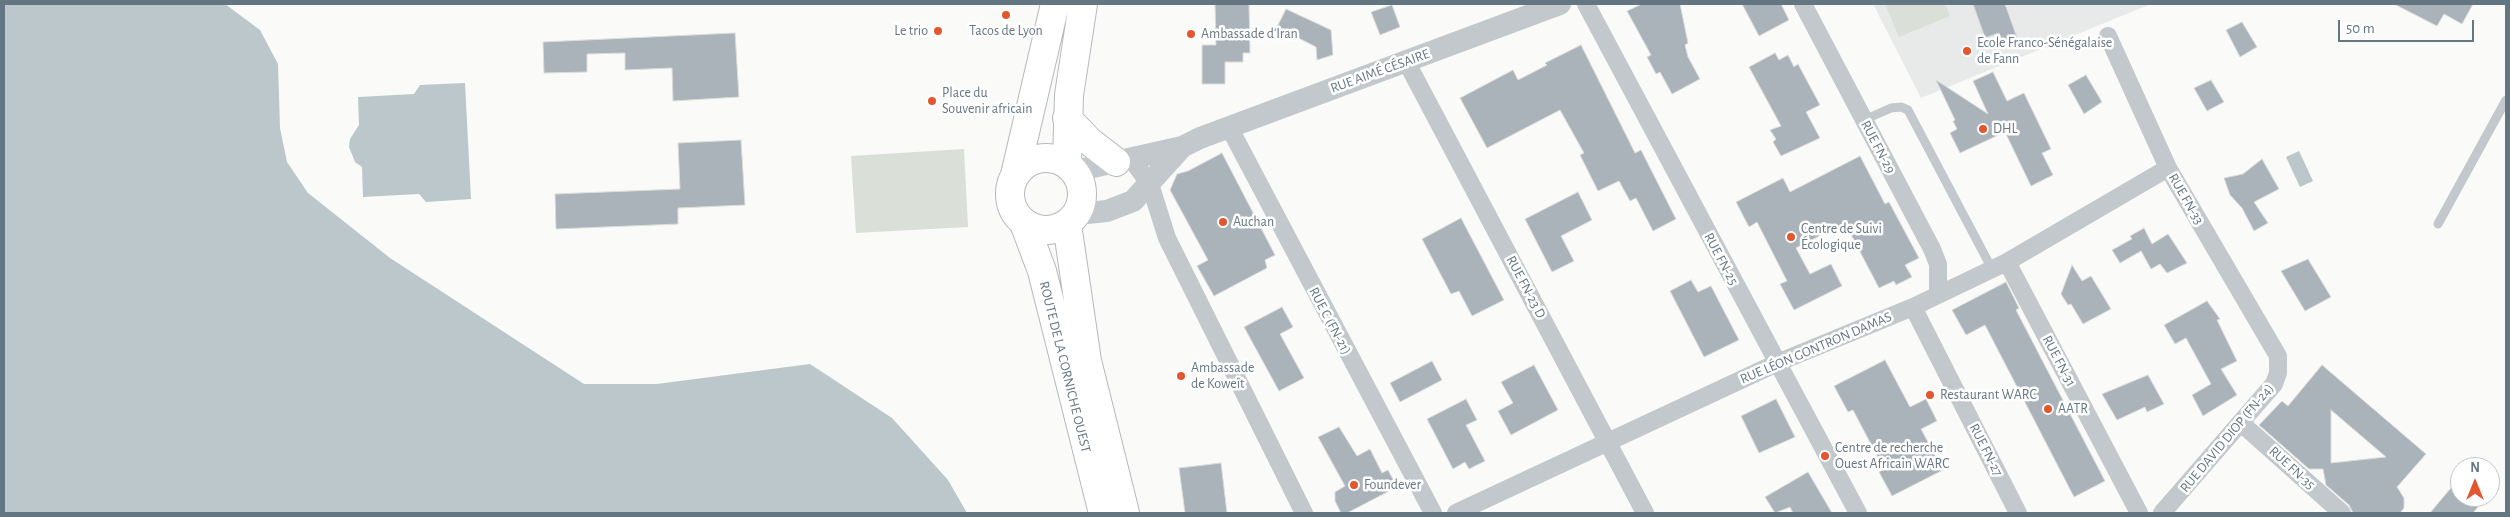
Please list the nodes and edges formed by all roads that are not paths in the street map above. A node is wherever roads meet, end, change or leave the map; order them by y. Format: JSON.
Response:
{"nodes":[{"id":1,"x":1082,"y":4,"type":"edge"},
{"id":2,"x":1560,"y":4,"type":"edge"},
{"id":3,"x":1586,"y":4,"type":"edge"},
{"id":4,"x":1803,"y":4,"type":"edge"},
{"id":5,"x":1054,"y":6,"type":"edge"},
{"id":6,"x":2108,"y":36,"type":"dead end"},
{"id":7,"x":1406,"y":61,"type":"junction"},
{"id":8,"x":2506,"y":100,"type":"edge"},
{"id":9,"x":1067,"y":118,"type":"junction"},
{"id":10,"x":1864,"y":120,"type":"junction"},
{"id":11,"x":1229,"y":127,"type":"junction"},
{"id":12,"x":1191,"y":142,"type":"junction"},
{"id":13,"x":1123,"y":161,"type":"junction"},
{"id":14,"x":1071,"y":167,"type":"junction"},
{"id":15,"x":2168,"y":168,"type":"junction"},
{"id":16,"x":1015,"y":175,"type":"junction"},
{"id":17,"x":1150,"y":184,"type":"junction"},
{"id":18,"x":1072,"y":219,"type":"junction"},
{"id":19,"x":1024,"y":223,"type":"junction"},
{"id":20,"x":2438,"y":224,"type":"dead end"},
{"id":21,"x":1999,"y":265,"type":"junction"},
{"id":22,"x":1938,"y":294,"type":"junction"},
{"id":23,"x":1913,"y":306,"type":"junction"},
{"id":24,"x":2278,"y":356,"type":"joint"},
{"id":25,"x":1777,"y":363,"type":"junction"},
{"id":26,"x":2241,"y":423,"type":"junction"},
{"id":27,"x":1607,"y":442,"type":"junction"},
{"id":28,"x":1103,"y":513,"type":"edge"},
{"id":29,"x":1125,"y":513,"type":"edge"},
{"id":30,"x":1304,"y":513,"type":"edge"},
{"id":31,"x":1433,"y":513,"type":"edge"},
{"id":32,"x":1456,"y":513,"type":"edge"},
{"id":33,"x":1646,"y":513,"type":"edge"},
{"id":34,"x":1858,"y":513,"type":"edge"},
{"id":35,"x":2018,"y":513,"type":"edge"},
{"id":36,"x":2138,"y":513,"type":"edge"},
{"id":37,"x":2162,"y":513,"type":"edge"},
{"id":38,"x":2342,"y":513,"type":"edge"}],
"edges":[{"from":1,"to":9,"type":"highway"},
{"from":2,"to":7,"type":"street","name":"RUE AIMÉ CÉSAIRE"},
{"from":3,"to":25,"type":"street","name":"RUE FN-25"},
{"from":4,"to":10,"type":"street","name":"RUE FN-29"},
{"from":5,"to":16,"type":"highway"},
{"from":6,"to":15,"type":"street","name":"RUE FN-33"},
{"from":7,"to":11,"type":"street","name":"RUE AIMÉ CÉSAIRE"},
{"from":7,"to":27,"type":"street","name":"RUE FN-23 D"},
{"from":8,"to":20,"type":"lane"},
{"from":9,"to":13,"type":"highway"},
{"from":9,"to":14,"type":"highway"},
{"from":10,"to":21,"type":"lane"},
{"from":10,"to":22,"type":"street","name":"RUE FN-29"},
{"from":11,"to":12,"type":"street","name":"RUE AIMÉ CÉSAIRE"},
{"from":11,"to":31,"type":"street","name":"RUE C (FN-21)"},
{"from":12,"to":13,"type":"street","name":"RUE AIMÉ CÉSAIRE"},
{"from":12,"to":17,"type":"street"},
{"from":13,"to":14,"type":"street","name":"RUE AIMÉ CÉSAIRE"},
{"from":13,"to":17,"type":"street"},
{"from":14,"to":16,"type":"highway"},
{"from":14,"to":18,"type":"highway"},
{"from":15,"to":21,"type":"street","name":"RUE LÉON GONTRON DAMAS"},
{"from":15,"to":24,"type":"street","name":"RUE FN-33"},
{"from":16,"to":19,"type":"highway"},
{"from":17,"to":18,"type":"street"},
{"from":17,"to":30,"type":"street"},
{"from":18,"to":19,"type":"highway"},
{"from":18,"to":29,"type":"highway","name":"ROUTE DE LA CORNICHE OUEST"},
{"from":19,"to":28,"type":"highway","name":"ROUTE DE LA CORNICHE OUEST"},
{"from":21,"to":22,"type":"street","name":"RUE LÉON GONTRON DAMAS"},
{"from":21,"to":36,"type":"street","name":"RUE FN-31"},
{"from":22,"to":23,"type":"street","name":"RUE LÉON GONTRON DAMAS"},
{"from":23,"to":25,"type":"street","name":"RUE LÉON GONTRON DAMAS"},
{"from":23,"to":35,"type":"street","name":"RUE FN-27"},
{"from":24,"to":26,"type":"street","name":"RUE DAVID DIOP (FN-24)"},
{"from":25,"to":27,"type":"street","name":"RUE LÉON GONTRON DAMAS"},
{"from":25,"to":34,"type":"street","name":"RUE FN-25"},
{"from":26,"to":37,"type":"street","name":"RUE DAVID DIOP (FN-24)"},
{"from":26,"to":38,"type":"street","name":"RUE FN-35"},
{"from":27,"to":32,"type":"street","name":"RUE LÉON GONTRON DAMAS"},
{"from":27,"to":33,"type":"street","name":"RUE FN-23 D"}]}
